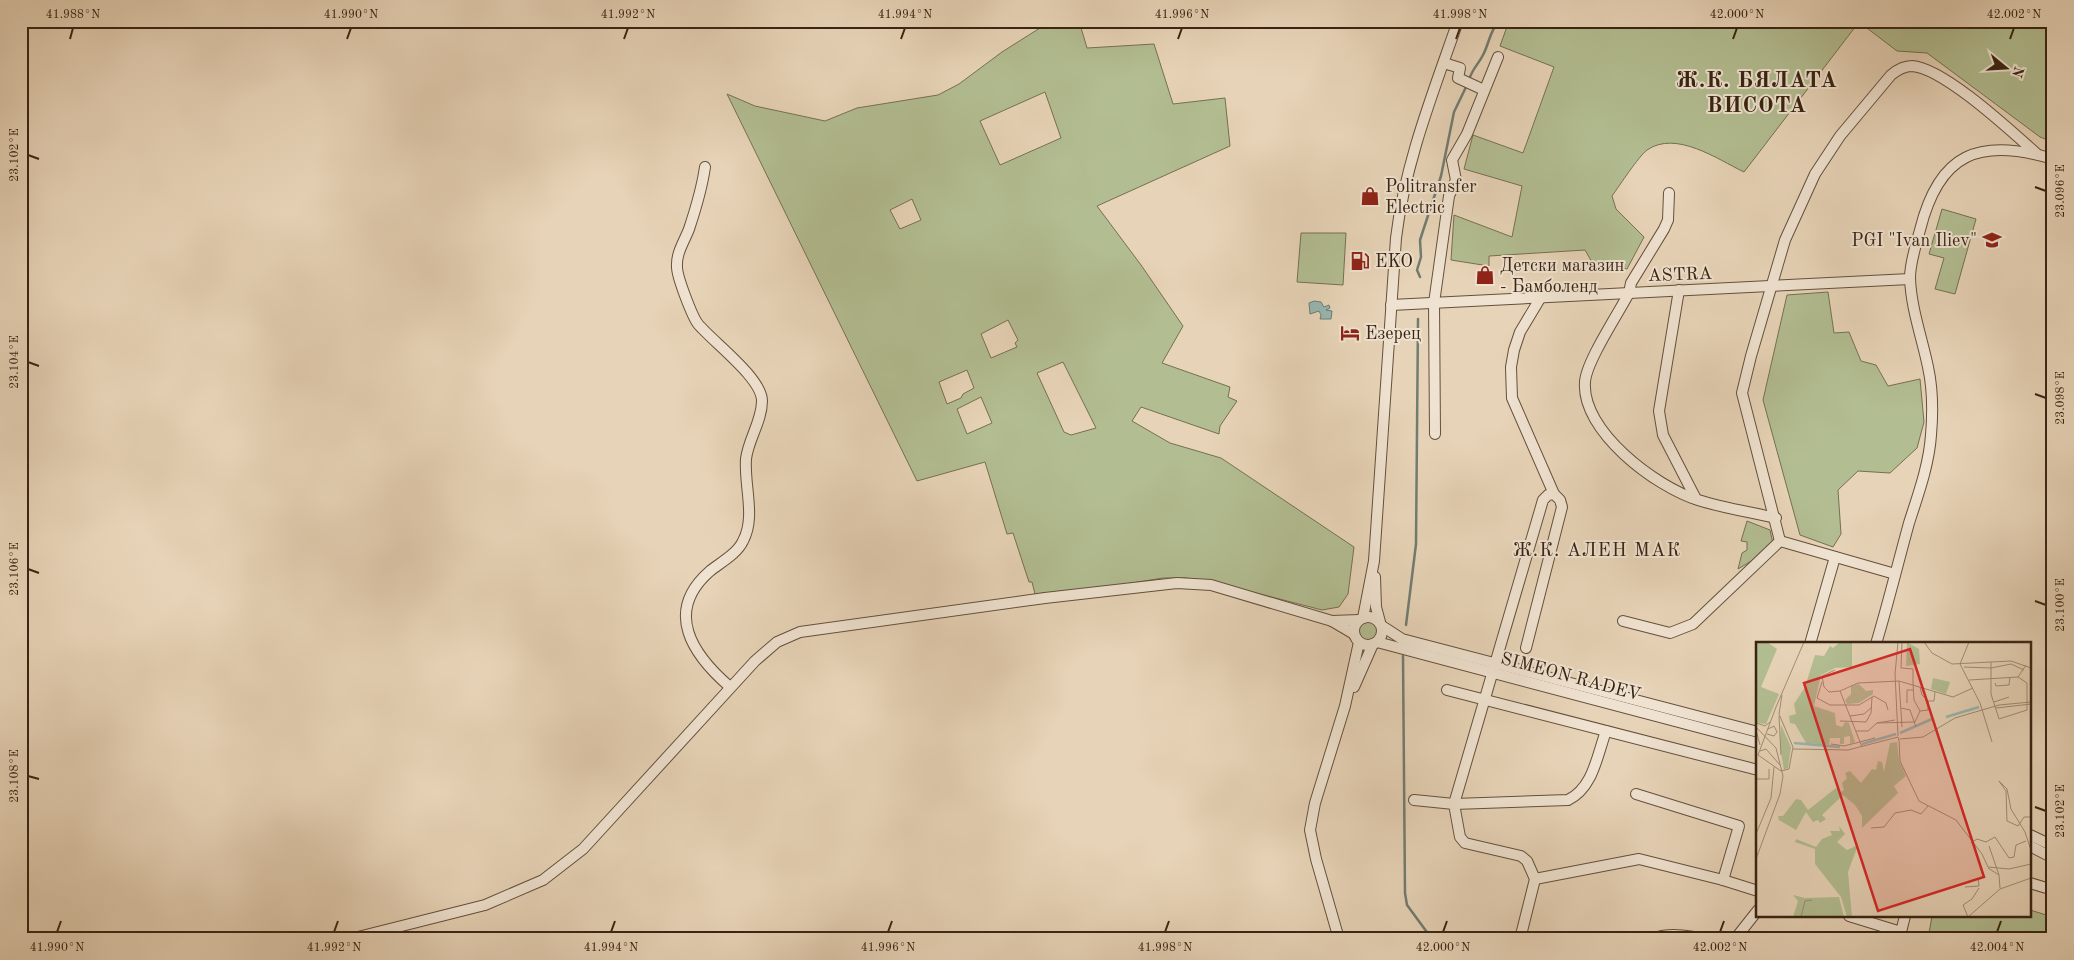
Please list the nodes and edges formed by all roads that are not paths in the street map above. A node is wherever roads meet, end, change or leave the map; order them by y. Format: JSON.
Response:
{"nodes":[{"id":1,"x":1458,"y":21,"type":"edge"},
{"id":2,"x":1498,"y":57,"type":"dead end"},
{"id":3,"x":1444,"y":63,"type":"junction"},
{"id":4,"x":1480,"y":88,"type":"junction"},
{"id":5,"x":2037,"y":154,"type":"junction"},
{"id":6,"x":2053,"y":158,"type":"edge"},
{"id":7,"x":705,"y":167,"type":"dead end"},
{"id":8,"x":1669,"y":192,"type":"dead end"},
{"id":9,"x":1910,"y":279,"type":"junction"},
{"id":10,"x":1770,"y":287,"type":"junction"},
{"id":11,"x":1679,"y":290,"type":"junction"},
{"id":12,"x":1629,"y":293,"type":"junction"},
{"id":13,"x":1541,"y":298,"type":"junction"},
{"id":14,"x":1434,"y":303,"type":"junction"},
{"id":15,"x":1392,"y":305,"type":"junction"},
{"id":16,"x":1436,"y":434,"type":"dead end"},
{"id":17,"x":1554,"y":494,"type":"junction"},
{"id":18,"x":1696,"y":499,"type":"junction"},
{"id":19,"x":1776,"y":518,"type":"junction"},
{"id":20,"x":1780,"y":541,"type":"junction"},
{"id":21,"x":1835,"y":557,"type":"junction"},
{"id":22,"x":1374,"y":561,"type":"junction"},
{"id":23,"x":1895,"y":574,"type":"junction"},
{"id":24,"x":1361,"y":619,"type":"junction"},
{"id":25,"x":1332,"y":621,"type":"junction"},
{"id":26,"x":1623,"y":621,"type":"dead end"},
{"id":27,"x":1381,"y":624,"type":"junction"},
{"id":28,"x":1357,"y":638,"type":"junction"},
{"id":29,"x":1811,"y":642,"type":"edge"},
{"id":30,"x":1877,"y":642,"type":"edge"},
{"id":31,"x":1375,"y":643,"type":"junction"},
{"id":32,"x":1526,"y":648,"type":"dead end"},
{"id":33,"x":1494,"y":668,"type":"junction"},
{"id":34,"x":730,"y":687,"type":"junction"},
{"id":35,"x":1447,"y":690,"type":"dead end"},
{"id":36,"x":1486,"y":700,"type":"junction"},
{"id":37,"x":1345,"y":706,"type":"junction"},
{"id":38,"x":1606,"y":731,"type":"junction"},
{"id":39,"x":1756,"y":732,"type":"edge"},
{"id":40,"x":1756,"y":742,"type":"edge"},
{"id":41,"x":1756,"y":769,"type":"edge"},
{"id":42,"x":1636,"y":794,"type":"dead end"},
{"id":43,"x":1414,"y":800,"type":"dead end"},
{"id":44,"x":1454,"y":804,"type":"junction"},
{"id":45,"x":2032,"y":836,"type":"edge"},
{"id":46,"x":2053,"y":846,"type":"edge"},
{"id":47,"x":2032,"y":847,"type":"edge"},
{"id":48,"x":2053,"y":858,"type":"edge"},
{"id":49,"x":1535,"y":879,"type":"junction"},
{"id":50,"x":1724,"y":880,"type":"junction"},
{"id":51,"x":2032,"y":884,"type":"edge"},
{"id":52,"x":1756,"y":890,"type":"edge"},
{"id":53,"x":2053,"y":890,"type":"edge"},
{"id":54,"x":1756,"y":913,"type":"edge"},
{"id":55,"x":1856,"y":918,"type":"edge"},
{"id":56,"x":1904,"y":918,"type":"edge"},
{"id":57,"x":350,"y":939,"type":"edge"},
{"id":58,"x":1339,"y":939,"type":"edge"},
{"id":59,"x":1520,"y":939,"type":"edge"},
{"id":60,"x":1652,"y":939,"type":"edge"},
{"id":61,"x":1707,"y":939,"type":"edge"},
{"id":62,"x":1735,"y":939,"type":"edge"}],
"edges":[{"from":1,"to":3,"type":"street"},
{"from":2,"to":4,"type":"street"},
{"from":3,"to":4,"type":"street"},
{"from":3,"to":15,"type":"street"},
{"from":4,"to":14,"type":"street"},
{"from":5,"to":6,"type":"street"},
{"from":5,"to":9,"type":"street"},
{"from":5,"to":10,"type":"street"},
{"from":7,"to":34,"type":"street"},
{"from":8,"to":12,"type":"street"},
{"from":9,"to":10,"type":"street","name":"ASTRA"},
{"from":9,"to":23,"type":"street"},
{"from":10,"to":11,"type":"street","name":"ASTRA"},
{"from":10,"to":19,"type":"street"},
{"from":11,"to":12,"type":"street","name":"ASTRA"},
{"from":11,"to":18,"type":"street"},
{"from":12,"to":13,"type":"street","name":"ASTRA"},
{"from":12,"to":18,"type":"street"},
{"from":13,"to":14,"type":"street","name":"ASTRA"},
{"from":13,"to":17,"type":"street"},
{"from":14,"to":15,"type":"street","name":"ASTRA"},
{"from":14,"to":16,"type":"street"},
{"from":15,"to":22,"type":"street"},
{"from":17,"to":32,"type":"street"},
{"from":17,"to":33,"type":"street"},
{"from":18,"to":19,"type":"street"},
{"from":19,"to":20,"type":"street"},
{"from":20,"to":21,"type":"street"},
{"from":20,"to":26,"type":"street"},
{"from":21,"to":23,"type":"street"},
{"from":21,"to":29,"type":"street"},
{"from":22,"to":24,"type":"street"},
{"from":22,"to":27,"type":"street"},
{"from":23,"to":30,"type":"street"},
{"from":24,"to":25,"type":"street"},
{"from":24,"to":27,"type":"street"},
{"from":24,"to":28,"type":"street"},
{"from":25,"to":28,"type":"street"},
{"from":25,"to":34,"type":"street"},
{"from":27,"to":31,"type":"street"},
{"from":27,"to":33,"type":"street","name":"SIMEON RADEV"},
{"from":28,"to":31,"type":"street"},
{"from":28,"to":37,"type":"street"},
{"from":31,"to":33,"type":"street","name":"SIMEON RADEV"},
{"from":31,"to":37,"type":"street"},
{"from":33,"to":36,"type":"street"},
{"from":33,"to":39,"type":"street","name":"SIMEON RADEV"},
{"from":33,"to":40,"type":"street","name":"SIMEON RADEV"},
{"from":34,"to":57,"type":"street"},
{"from":35,"to":36,"type":"street"},
{"from":36,"to":38,"type":"street"},
{"from":36,"to":44,"type":"street"},
{"from":37,"to":58,"type":"street"},
{"from":38,"to":41,"type":"street"},
{"from":38,"to":44,"type":"street"},
{"from":42,"to":50,"type":"street"},
{"from":43,"to":44,"type":"street"},
{"from":44,"to":49,"type":"street"},
{"from":45,"to":46,"type":"street"},
{"from":47,"to":48,"type":"street"},
{"from":49,"to":50,"type":"street"},
{"from":49,"to":59,"type":"street"},
{"from":50,"to":52,"type":"street"},
{"from":51,"to":53,"type":"street"},
{"from":54,"to":62,"type":"street"},
{"from":55,"to":56,"type":"street"},
{"from":60,"to":61,"type":"street"}]}
